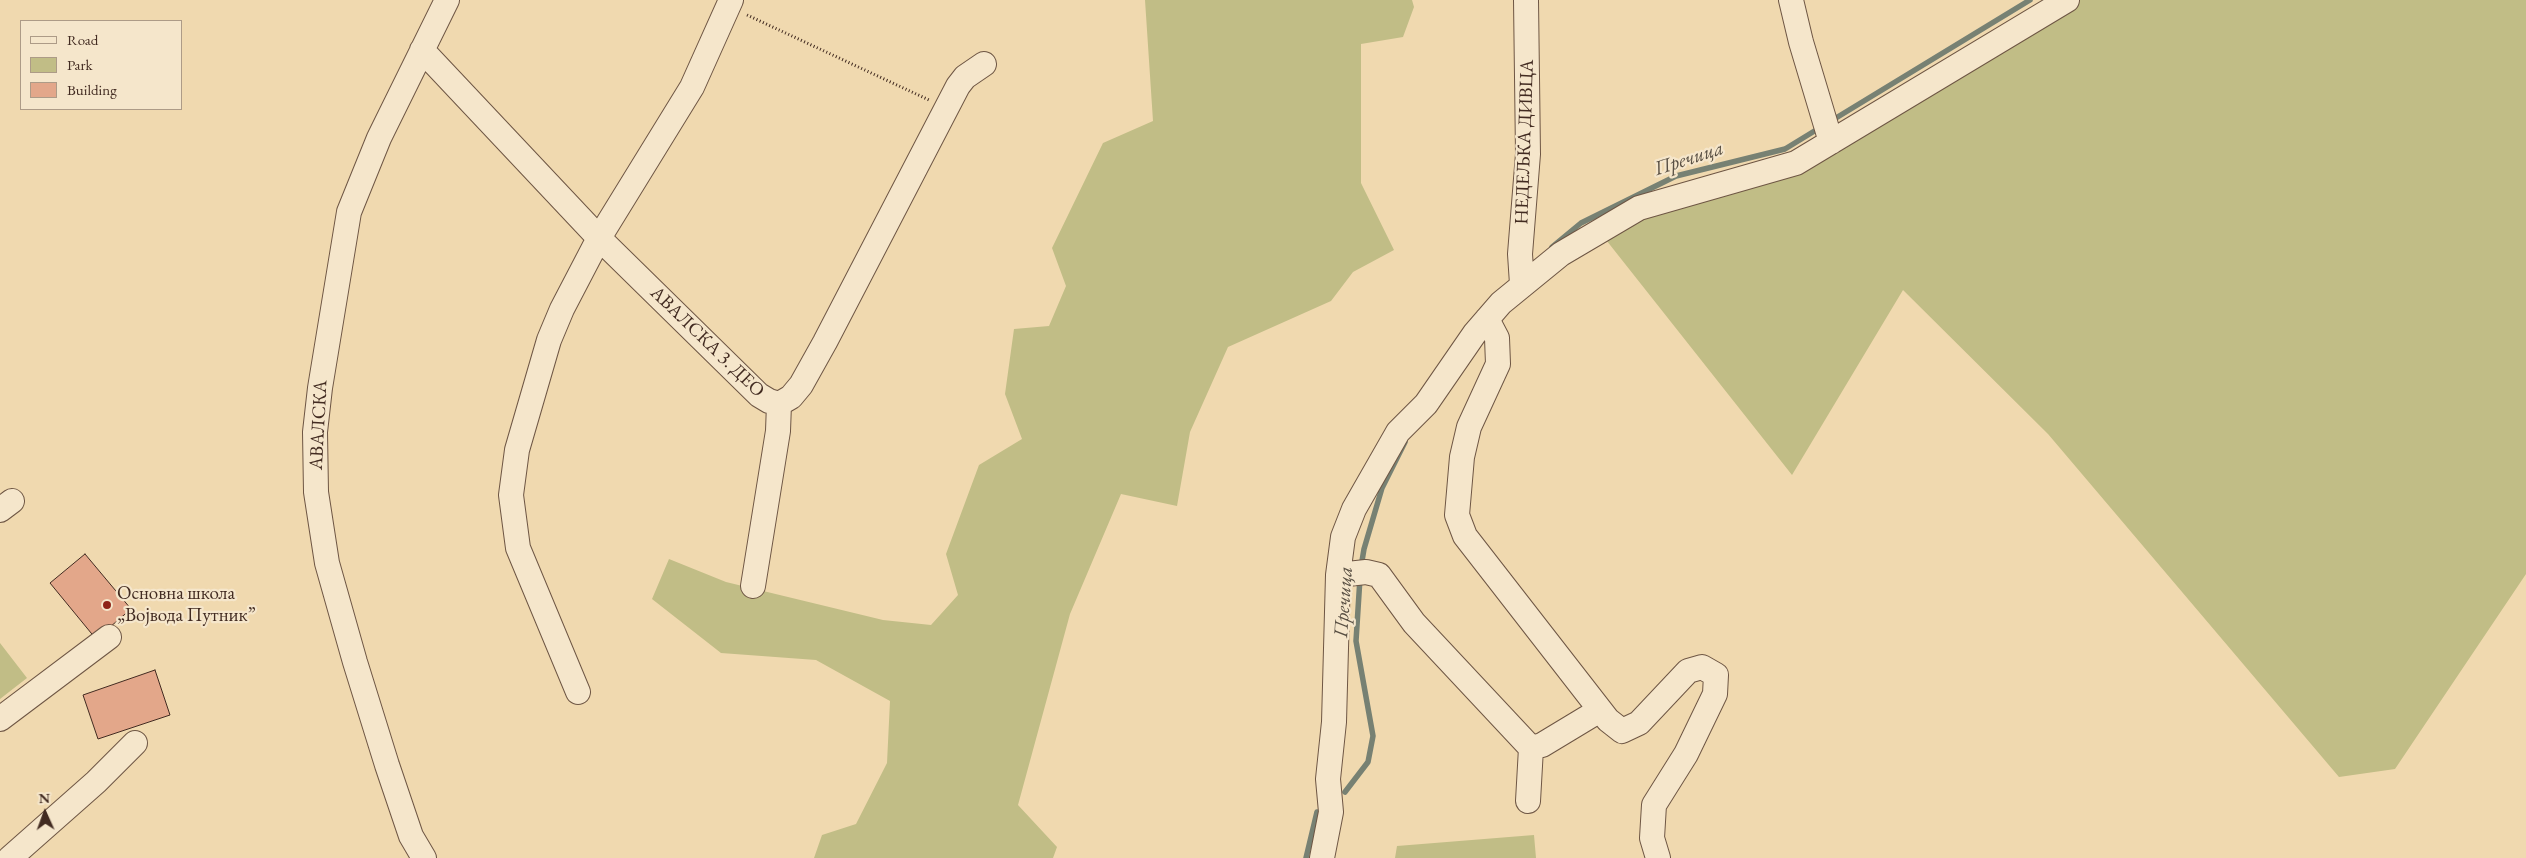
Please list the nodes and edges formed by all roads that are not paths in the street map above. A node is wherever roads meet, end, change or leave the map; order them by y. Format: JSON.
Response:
{"nodes":[{"id":1,"x":447,"y":0,"type":"edge"},
{"id":2,"x":1526,"y":0,"type":"edge"},
{"id":3,"x":1791,"y":0,"type":"edge"},
{"id":4,"x":2066,"y":0,"type":"edge"},
{"id":5,"x":730,"y":3,"type":"edge"},
{"id":6,"x":422,"y":50,"type":"junction"},
{"id":7,"x":984,"y":64,"type":"dead end"},
{"id":8,"x":1830,"y":139,"type":"junction"},
{"id":9,"x":599,"y":238,"type":"junction"},
{"id":10,"x":1522,"y":283,"type":"junction"},
{"id":11,"x":1487,"y":319,"type":"junction"},
{"id":12,"x":779,"y":404,"type":"junction"},
{"id":13,"x":1352,"y":574,"type":"junction"},
{"id":14,"x":753,"y":586,"type":"dead end"},
{"id":15,"x":109,"y":637,"type":"dead end"},
{"id":16,"x":578,"y":692,"type":"dead end"},
{"id":17,"x":1600,"y":710,"type":"junction"},
{"id":18,"x":0,"y":719,"type":"edge"},
{"id":19,"x":135,"y":743,"type":"dead end"},
{"id":20,"x":1531,"y":748,"type":"junction"},
{"id":21,"x":1528,"y":801,"type":"dead end"},
{"id":22,"x":10,"y":858,"type":"edge"},
{"id":23,"x":424,"y":858,"type":"edge"},
{"id":24,"x":1322,"y":858,"type":"edge"},
{"id":25,"x":1658,"y":858,"type":"edge"}],
"edges":[{"from":1,"to":6,"type":"street","name":"АВАЛСКА"},
{"from":2,"to":10,"type":"street","name":"НЕДЕЉКА ДИВЦА"},
{"from":3,"to":8,"type":"street"},
{"from":4,"to":8,"type":"street"},
{"from":5,"to":9,"type":"street"},
{"from":6,"to":9,"type":"street","name":"АВАЛСКА 3. ДЕО"},
{"from":6,"to":23,"type":"street","name":"АВАЛСКА"},
{"from":7,"to":12,"type":"street","name":"АВАЛСКА 3. ДЕО"},
{"from":8,"to":10,"type":"street"},
{"from":9,"to":12,"type":"street","name":"АВАЛСКА 3. ДЕО"},
{"from":9,"to":16,"type":"street"},
{"from":10,"to":11,"type":"street"},
{"from":11,"to":13,"type":"street"},
{"from":11,"to":17,"type":"street"},
{"from":12,"to":14,"type":"street"},
{"from":13,"to":20,"type":"street"},
{"from":13,"to":24,"type":"street"},
{"from":15,"to":18,"type":"street"},
{"from":17,"to":20,"type":"street"},
{"from":17,"to":25,"type":"street"},
{"from":19,"to":22,"type":"street"},
{"from":20,"to":21,"type":"street"}]}
